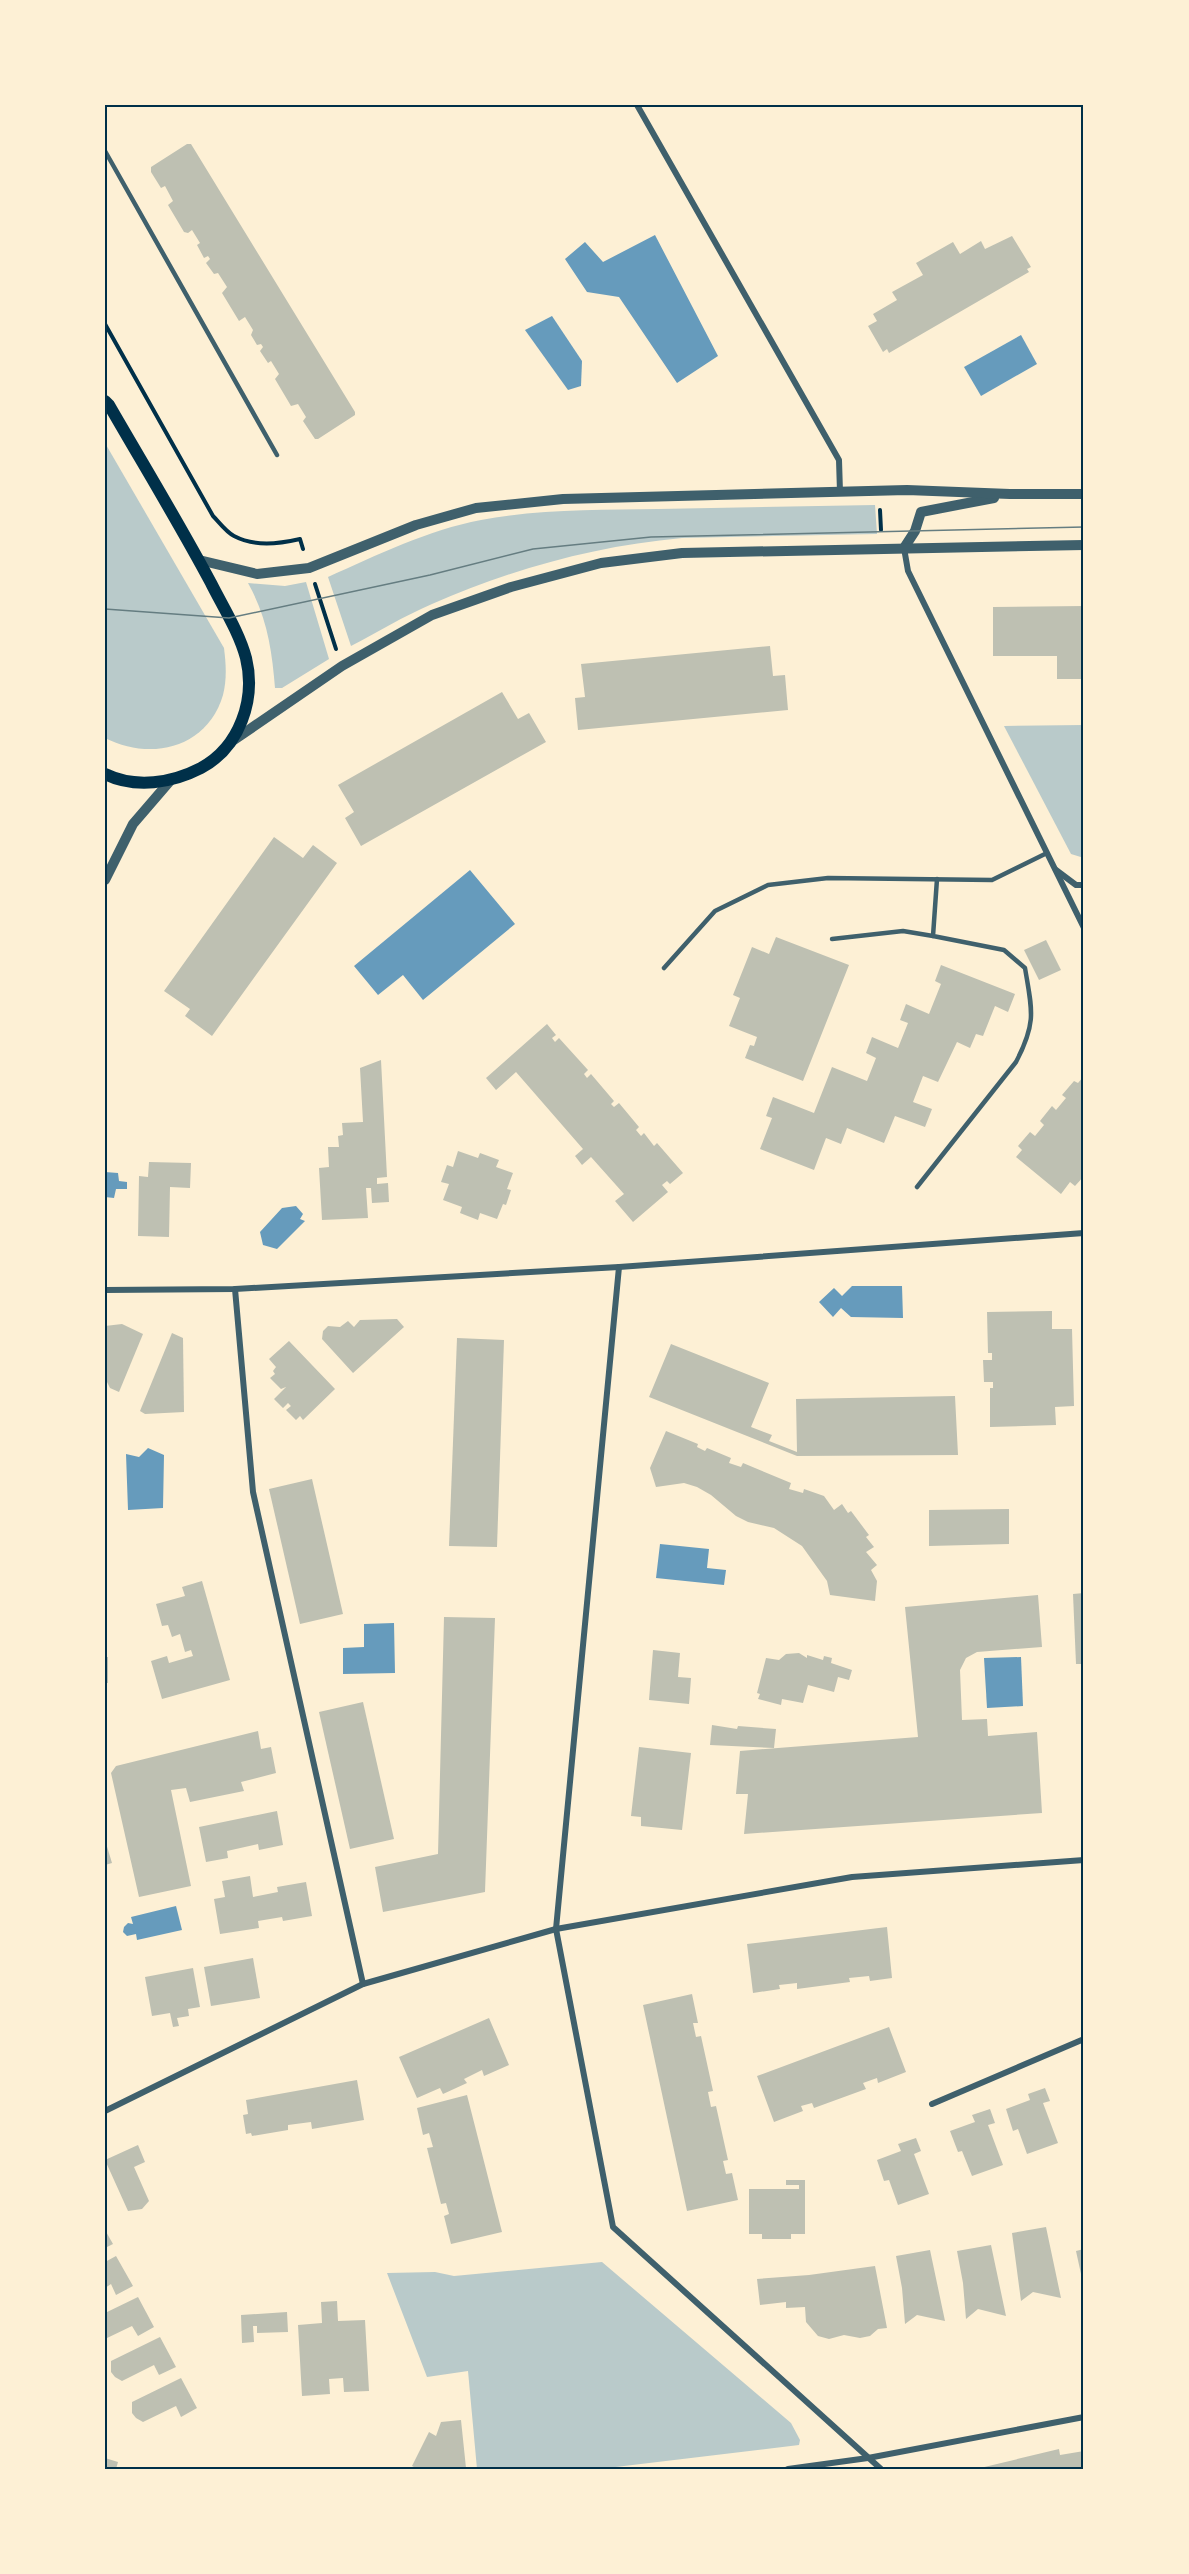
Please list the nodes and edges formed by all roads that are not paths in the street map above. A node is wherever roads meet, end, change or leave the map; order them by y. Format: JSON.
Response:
{"nodes":[{"id":1,"x":637,"y":105,"type":"edge"},
{"id":2,"x":105,"y":152,"type":"edge"},
{"id":3,"x":106,"y":401,"type":"edge"},
{"id":4,"x":277,"y":455,"type":"dead end"},
{"id":5,"x":840,"y":493,"type":"junction"},
{"id":6,"x":1010,"y":494,"type":"junction"},
{"id":7,"x":1084,"y":494,"type":"edge"},
{"id":8,"x":1084,"y":545,"type":"edge"},
{"id":9,"x":904,"y":548,"type":"junction"},
{"id":10,"x":199,"y":560,"type":"junction"},
{"id":11,"x":234,"y":740,"type":"junction"},
{"id":12,"x":105,"y":774,"type":"edge"},
{"id":13,"x":170,"y":781,"type":"junction"},
{"id":14,"x":1047,"y":853,"type":"junction"},
{"id":15,"x":1055,"y":870,"type":"junction"},
{"id":16,"x":937,"y":879,"type":"junction"},
{"id":17,"x":105,"y":880,"type":"edge"},
{"id":18,"x":1084,"y":885,"type":"edge"},
{"id":19,"x":1084,"y":928,"type":"edge"},
{"id":20,"x":933,"y":936,"type":"junction"},
{"id":21,"x":832,"y":939,"type":"dead end"},
{"id":22,"x":664,"y":969,"type":"dead end"},
{"id":23,"x":916,"y":1187,"type":"dead end"},
{"id":24,"x":1084,"y":1233,"type":"edge"},
{"id":25,"x":619,"y":1267,"type":"junction"},
{"id":26,"x":235,"y":1289,"type":"junction"},
{"id":27,"x":105,"y":1290,"type":"edge"},
{"id":28,"x":1084,"y":1860,"type":"edge"},
{"id":29,"x":556,"y":1929,"type":"junction"},
{"id":30,"x":363,"y":1984,"type":"junction"},
{"id":31,"x":1084,"y":2039,"type":"edge"},
{"id":32,"x":932,"y":2104,"type":"dead end"},
{"id":33,"x":105,"y":2110,"type":"edge"},
{"id":34,"x":1084,"y":2417,"type":"edge"},
{"id":35,"x":868,"y":2458,"type":"junction"},
{"id":36,"x":788,"y":2469,"type":"edge"},
{"id":37,"x":881,"y":2469,"type":"edge"}],
"edges":[{"from":1,"to":5,"type":"street"},
{"from":2,"to":4,"type":"lane"},
{"from":3,"to":10,"type":"main road"},
{"from":5,"to":6,"type":"street"},
{"from":5,"to":10,"type":"street"},
{"from":6,"to":7,"type":"street"},
{"from":6,"to":9,"type":"street"},
{"from":8,"to":9,"type":"street"},
{"from":9,"to":11,"type":"street"},
{"from":9,"to":14,"type":"street"},
{"from":10,"to":11,"type":"main road"},
{"from":11,"to":13,"type":"main road"},
{"from":12,"to":13,"type":"main road"},
{"from":13,"to":17,"type":"street"},
{"from":14,"to":15,"type":"street"},
{"from":14,"to":16,"type":"lane"},
{"from":15,"to":18,"type":"street"},
{"from":15,"to":19,"type":"street"},
{"from":16,"to":20,"type":"lane"},
{"from":16,"to":22,"type":"lane"},
{"from":20,"to":21,"type":"lane"},
{"from":20,"to":23,"type":"lane"},
{"from":24,"to":25,"type":"street"},
{"from":25,"to":26,"type":"street"},
{"from":25,"to":29,"type":"street"},
{"from":26,"to":27,"type":"street"},
{"from":26,"to":30,"type":"street"},
{"from":28,"to":29,"type":"street"},
{"from":29,"to":30,"type":"street"},
{"from":29,"to":35,"type":"street"},
{"from":30,"to":33,"type":"street"},
{"from":31,"to":32,"type":"street"},
{"from":34,"to":35,"type":"street"},
{"from":35,"to":36,"type":"street"},
{"from":35,"to":37,"type":"street"}]}
